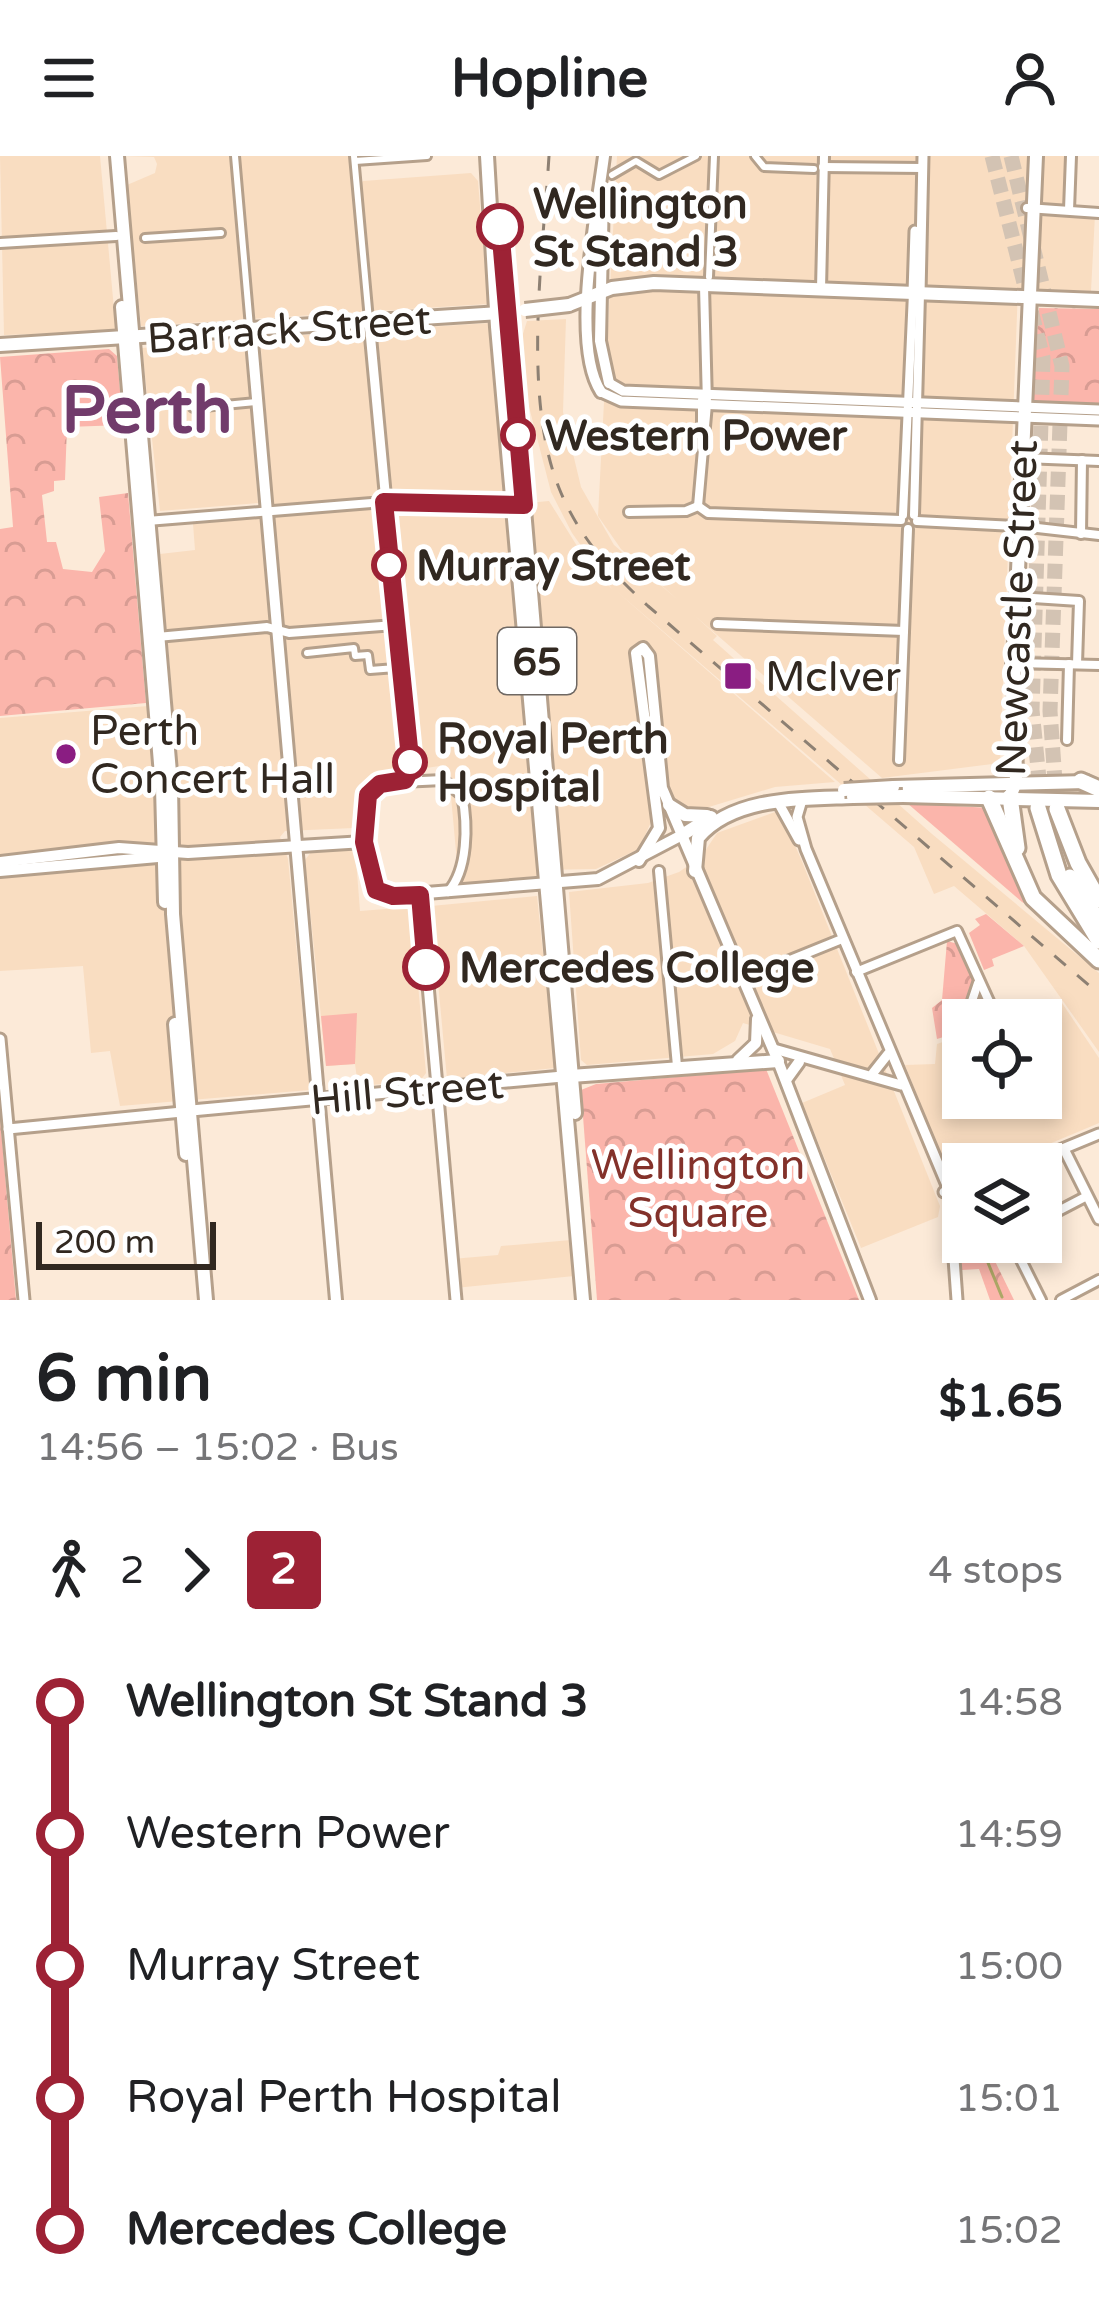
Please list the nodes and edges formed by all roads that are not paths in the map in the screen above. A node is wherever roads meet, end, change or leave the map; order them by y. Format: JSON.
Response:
{"nodes":[{"id":1,"x":113,"y":156,"type":"edge"},
{"id":2,"x":235,"y":156,"type":"edge"},
{"id":3,"x":427,"y":156,"type":"edge"},
{"id":4,"x":491,"y":156,"type":"edge"},
{"id":5,"x":604,"y":156,"type":"edge"},
{"id":6,"x":696,"y":156,"type":"edge"},
{"id":7,"x":714,"y":156,"type":"edge"},
{"id":8,"x":755,"y":156,"type":"edge"},
{"id":9,"x":1033,"y":156,"type":"edge"},
{"id":10,"x":1071,"y":156,"type":"edge"},
{"id":11,"x":354,"y":159,"type":"edge"},
{"id":12,"x":923,"y":162,"type":"edge"},
{"id":13,"x":820,"y":164,"type":"edge"},
{"id":14,"x":607,"y":176,"type":"junction"},
{"id":15,"x":1030,"y":209,"type":"junction"},
{"id":16,"x":1069,"y":210,"type":"junction"},
{"id":17,"x":1099,"y":213,"type":"edge"},
{"id":18,"x":221,"y":233,"type":"dead end"},
{"id":19,"x":116,"y":236,"type":"junction"},
{"id":20,"x":145,"y":238,"type":"dead end"},
{"id":21,"x":0,"y":243,"type":"edge"},
{"id":22,"x":707,"y":281,"type":"junction"},
{"id":23,"x":817,"y":289,"type":"junction"},
{"id":24,"x":917,"y":293,"type":"junction"},
{"id":25,"x":596,"y":295,"type":"junction"},
{"id":26,"x":1026,"y":298,"type":"junction"},
{"id":27,"x":1099,"y":301,"type":"edge"},
{"id":28,"x":501,"y":313,"type":"junction"},
{"id":29,"x":369,"y":321,"type":"junction"},
{"id":30,"x":251,"y":330,"type":"junction"},
{"id":31,"x":128,"y":339,"type":"junction"},
{"id":32,"x":0,"y":345,"type":"edge"},
{"id":33,"x":605,"y":388,"type":"junction"},
{"id":34,"x":655,"y":392,"type":"junction"},
{"id":35,"x":704,"y":400,"type":"junction"},
{"id":36,"x":257,"y":402,"type":"junction"},
{"id":37,"x":676,"y":403,"type":"junction"},
{"id":38,"x":193,"y":408,"type":"dead end"},
{"id":39,"x":913,"y":408,"type":"junction"},
{"id":40,"x":1099,"y":410,"type":"edge"},
{"id":41,"x":1022,"y":412,"type":"junction"},
{"id":42,"x":1099,"y":420,"type":"edge"},
{"id":43,"x":1023,"y":458,"type":"junction"},
{"id":44,"x":1082,"y":460,"type":"junction"},
{"id":45,"x":1099,"y":461,"type":"edge"},
{"id":46,"x":384,"y":502,"type":"junction"},
{"id":47,"x":519,"y":505,"type":"junction"},
{"id":48,"x":698,"y":506,"type":"junction"},
{"id":49,"x":266,"y":510,"type":"junction"},
{"id":50,"x":628,"y":512,"type":"dead end"},
{"id":51,"x":909,"y":518,"type":"junction"},
{"id":52,"x":144,"y":521,"type":"junction"},
{"id":53,"x":1018,"y":526,"type":"junction"},
{"id":54,"x":1081,"y":533,"type":"junction"},
{"id":55,"x":1099,"y":535,"type":"edge"},
{"id":56,"x":1015,"y":597,"type":"junction"},
{"id":57,"x":717,"y":624,"type":"dead end"},
{"id":58,"x":395,"y":626,"type":"junction"},
{"id":59,"x":278,"y":629,"type":"junction"},
{"id":60,"x":904,"y":631,"type":"junction"},
{"id":61,"x":155,"y":637,"type":"junction"},
{"id":62,"x":307,"y":652,"type":"dead end"},
{"id":63,"x":1011,"y":663,"type":"junction"},
{"id":64,"x":1073,"y":664,"type":"junction"},
{"id":65,"x":1099,"y":665,"type":"edge"},
{"id":66,"x":396,"y":668,"type":"dead end"},
{"id":67,"x":1067,"y":740,"type":"dead end"},
{"id":68,"x":899,"y":760,"type":"dead end"},
{"id":69,"x":1007,"y":766,"type":"junction"},
{"id":70,"x":400,"y":782,"type":"junction"},
{"id":71,"x":973,"y":783,"type":"junction"},
{"id":72,"x":1095,"y":783,"type":"edge"},
{"id":73,"x":1011,"y":787,"type":"junction"},
{"id":74,"x":898,"y":791,"type":"junction"},
{"id":75,"x":849,"y":793,"type":"junction"},
{"id":76,"x":989,"y":798,"type":"junction"},
{"id":77,"x":802,"y":800,"type":"junction"},
{"id":78,"x":1099,"y":801,"type":"edge"},
{"id":79,"x":778,"y":802,"type":"junction"},
{"id":80,"x":669,"y":806,"type":"junction"},
{"id":81,"x":1046,"y":808,"type":"junction"},
{"id":82,"x":713,"y":816,"type":"junction"},
{"id":83,"x":682,"y":835,"type":"junction"},
{"id":84,"x":1067,"y":839,"type":"junction"},
{"id":85,"x":364,"y":842,"type":"junction"},
{"id":86,"x":295,"y":844,"type":"junction"},
{"id":87,"x":806,"y":849,"type":"junction"},
{"id":88,"x":168,"y":853,"type":"junction"},
{"id":89,"x":654,"y":853,"type":"junction"},
{"id":90,"x":639,"y":862,"type":"junction"},
{"id":91,"x":0,"y":867,"type":"edge"},
{"id":92,"x":659,"y":871,"type":"dead end"},
{"id":93,"x":695,"y":871,"type":"junction"},
{"id":94,"x":551,"y":884,"type":"junction"},
{"id":95,"x":1099,"y":886,"type":"edge"},
{"id":96,"x":448,"y":892,"type":"junction"},
{"id":97,"x":420,"y":895,"type":"junction"},
{"id":98,"x":1099,"y":900,"type":"edge"},
{"id":99,"x":1046,"y":910,"type":"junction"},
{"id":100,"x":1099,"y":922,"type":"edge"},
{"id":101,"x":842,"y":939,"type":"junction"},
{"id":102,"x":1099,"y":940,"type":"edge"},
{"id":103,"x":1099,"y":960,"type":"edge"},
{"id":104,"x":856,"y":972,"type":"junction"},
{"id":105,"x":977,"y":979,"type":"junction"},
{"id":106,"x":742,"y":980,"type":"junction"},
{"id":107,"x":975,"y":999,"type":"edge"},
{"id":108,"x":987,"y":999,"type":"edge"},
{"id":109,"x":756,"y":1016,"type":"junction"},
{"id":110,"x":0,"y":1039,"type":"edge"},
{"id":111,"x":887,"y":1054,"type":"junction"},
{"id":112,"x":776,"y":1055,"type":"junction"},
{"id":113,"x":738,"y":1060,"type":"junction"},
{"id":114,"x":763,"y":1061,"type":"junction"},
{"id":115,"x":803,"y":1061,"type":"junction"},
{"id":116,"x":676,"y":1066,"type":"junction"},
{"id":117,"x":897,"y":1068,"type":"junction"},
{"id":118,"x":871,"y":1075,"type":"junction"},
{"id":119,"x":567,"y":1077,"type":"junction"},
{"id":120,"x":785,"y":1080,"type":"junction"},
{"id":121,"x":901,"y":1085,"type":"junction"},
{"id":122,"x":437,"y":1088,"type":"junction"},
{"id":123,"x":319,"y":1098,"type":"junction"},
{"id":124,"x":794,"y":1108,"type":"junction"},
{"id":125,"x":186,"y":1112,"type":"junction"},
{"id":126,"x":8,"y":1129,"type":"junction"},
{"id":127,"x":1099,"y":1134,"type":"edge"},
{"id":128,"x":1064,"y":1149,"type":"joint"},
{"id":129,"x":942,"y":1182,"type":"edge"},
{"id":130,"x":942,"y":1183,"type":"edge"},
{"id":131,"x":1087,"y":1196,"type":"junction"},
{"id":132,"x":1062,"y":1209,"type":"edge"},
{"id":133,"x":1099,"y":1220,"type":"edge"},
{"id":134,"x":952,"y":1263,"type":"edge"},
{"id":135,"x":1022,"y":1263,"type":"edge"},
{"id":136,"x":1099,"y":1280,"type":"edge"},
{"id":137,"x":24,"y":1300,"type":"edge"},
{"id":138,"x":203,"y":1300,"type":"edge"},
{"id":139,"x":336,"y":1300,"type":"edge"},
{"id":140,"x":456,"y":1300,"type":"edge"},
{"id":141,"x":586,"y":1300,"type":"edge"},
{"id":142,"x":870,"y":1300,"type":"edge"},
{"id":143,"x":954,"y":1300,"type":"edge"},
{"id":144,"x":1041,"y":1300,"type":"edge"},
{"id":145,"x":1061,"y":1300,"type":"edge"}],
"edges":[{"from":1,"to":19,"type":"main road"},
{"from":1,"to":31,"type":"main road"},
{"from":2,"to":30,"type":"street"},
{"from":3,"to":11,"type":"street"},
{"from":4,"to":28,"type":"main road","number":"65"},
{"from":5,"to":14,"type":"main road"},
{"from":6,"to":14,"type":"street"},
{"from":7,"to":22,"type":"street"},
{"from":8,"to":13,"type":"street"},
{"from":9,"to":15,"type":"main road","name":"Newcastle Street"},
{"from":10,"to":16,"type":"street"},
{"from":11,"to":29,"type":"street"},
{"from":12,"to":13,"type":"street"},
{"from":12,"to":24,"type":"street"},
{"from":13,"to":23,"type":"street"},
{"from":14,"to":25,"type":"main road"},
{"from":15,"to":16,"type":"street"},
{"from":15,"to":26,"type":"main road","name":"Newcastle Street"},
{"from":16,"to":17,"type":"street"},
{"from":18,"to":20,"type":"street"},
{"from":19,"to":21,"type":"street"},
{"from":19,"to":31,"type":"main road"},
{"from":22,"to":23,"type":"main road","name":"Barrack Street"},
{"from":22,"to":25,"type":"main road","name":"Barrack Street"},
{"from":22,"to":35,"type":"street"},
{"from":23,"to":24,"type":"main road","name":"Barrack Street"},
{"from":24,"to":26,"type":"main road","name":"Barrack Street"},
{"from":24,"to":39,"type":"street"},
{"from":25,"to":28,"type":"main road","name":"Barrack Street","bridge":true},
{"from":25,"to":33,"type":"main road"},
{"from":26,"to":27,"type":"main road","name":"Barrack Street"},
{"from":26,"to":41,"type":"main road","name":"Newcastle Street"},
{"from":28,"to":29,"type":"main road","name":"Barrack Street"},
{"from":28,"to":47,"type":"main road","number":"65"},
{"from":29,"to":30,"type":"main road","name":"Barrack Street"},
{"from":29,"to":46,"type":"street"},
{"from":30,"to":31,"type":"main road","name":"Barrack Street"},
{"from":30,"to":36,"type":"main road"},
{"from":31,"to":32,"type":"main road","name":"Barrack Street"},
{"from":31,"to":52,"type":"main road"},
{"from":33,"to":34,"type":"street"},
{"from":33,"to":37,"type":"street"},
{"from":34,"to":35,"type":"street"},
{"from":34,"to":37,"type":"street"},
{"from":35,"to":37,"type":"street"},
{"from":35,"to":39,"type":"street"},
{"from":35,"to":48,"type":"street"},
{"from":36,"to":38,"type":"street"},
{"from":36,"to":49,"type":"main road"},
{"from":39,"to":41,"type":"street"},
{"from":39,"to":51,"type":"street"},
{"from":40,"to":41,"type":"street"},
{"from":41,"to":42,"type":"street"},
{"from":41,"to":43,"type":"main road","name":"Newcastle Street"},
{"from":41,"to":53,"type":"main road","name":"Newcastle Street"},
{"from":43,"to":44,"type":"street"},
{"from":43,"to":53,"type":"main road","name":"Newcastle Street"},
{"from":44,"to":45,"type":"street"},
{"from":44,"to":54,"type":"street"},
{"from":46,"to":47,"type":"street"},
{"from":46,"to":49,"type":"street"},
{"from":46,"to":58,"type":"street"},
{"from":47,"to":94,"type":"main road","number":"65"},
{"from":48,"to":50,"type":"street"},
{"from":48,"to":51,"type":"street"},
{"from":49,"to":52,"type":"street"},
{"from":49,"to":59,"type":"main road"},
{"from":51,"to":53,"type":"street"},
{"from":51,"to":60,"type":"street"},
{"from":52,"to":61,"type":"main road"},
{"from":53,"to":54,"type":"street"},
{"from":53,"to":56,"type":"main road","name":"Newcastle Street"},
{"from":54,"to":55,"type":"street"},
{"from":56,"to":63,"type":"main road","name":"Newcastle Street"},
{"from":56,"to":64,"type":"street"},
{"from":57,"to":60,"type":"street"},
{"from":58,"to":59,"type":"street"},
{"from":58,"to":70,"type":"street"},
{"from":59,"to":61,"type":"street"},
{"from":59,"to":86,"type":"main road"},
{"from":60,"to":68,"type":"street"},
{"from":61,"to":88,"type":"main road"},
{"from":62,"to":66,"type":"street"},
{"from":63,"to":64,"type":"street"},
{"from":63,"to":69,"type":"main road","name":"Newcastle Street"},
{"from":63,"to":73,"type":"main road","name":"Newcastle Street"},
{"from":64,"to":65,"type":"street"},
{"from":64,"to":67,"type":"street"},
{"from":69,"to":71,"type":"main road"},
{"from":69,"to":73,"type":"main road","name":"Newcastle Street"},
{"from":70,"to":85,"type":"main road"},
{"from":70,"to":96,"type":"street"},
{"from":71,"to":73,"type":"main road"},
{"from":71,"to":74,"type":"main road"},
{"from":72,"to":73,"type":"main road"},
{"from":73,"to":76,"type":"main road"},
{"from":73,"to":78,"type":"main road"},
{"from":73,"to":99,"type":"highway"},
{"from":74,"to":75,"type":"main road","bridge":true},
{"from":74,"to":76,"type":"main road"},
{"from":75,"to":77,"type":"main road"},
{"from":75,"to":82,"type":"main road"},
{"from":76,"to":99,"type":"highway"},
{"from":77,"to":79,"type":"main road"},
{"from":77,"to":87,"type":"street"},
{"from":79,"to":87,"type":"street"},
{"from":79,"to":93,"type":"main road"},
{"from":80,"to":82,"type":"main road"},
{"from":80,"to":83,"type":"main road"},
{"from":80,"to":90,"type":"main road"},
{"from":81,"to":84,"type":"highway"},
{"from":81,"to":100,"type":"highway"},
{"from":81,"to":102,"type":"highway"},
{"from":82,"to":83,"type":"main road"},
{"from":83,"to":89,"type":"main road"},
{"from":83,"to":93,"type":"main road"},
{"from":84,"to":95,"type":"highway"},
{"from":84,"to":98,"type":"highway"},
{"from":85,"to":86,"type":"main road"},
{"from":85,"to":97,"type":"main road"},
{"from":86,"to":88,"type":"main road"},
{"from":86,"to":123,"type":"main road"},
{"from":87,"to":101,"type":"street"},
{"from":88,"to":91,"type":"main road"},
{"from":88,"to":125,"type":"main road"},
{"from":89,"to":90,"type":"main road"},
{"from":89,"to":93,"type":"main road"},
{"from":90,"to":94,"type":"main road"},
{"from":92,"to":116,"type":"street"},
{"from":93,"to":106,"type":"main road"},
{"from":94,"to":96,"type":"main road"},
{"from":94,"to":119,"type":"main road","number":"65"},
{"from":96,"to":97,"type":"main road"},
{"from":97,"to":122,"type":"street"},
{"from":99,"to":103,"type":"highway"},
{"from":101,"to":104,"type":"street"},
{"from":101,"to":106,"type":"street"},
{"from":104,"to":105,"type":"street"},
{"from":104,"to":111,"type":"street"},
{"from":104,"to":117,"type":"street"},
{"from":105,"to":107,"type":"street"},
{"from":105,"to":108,"type":"street"},
{"from":106,"to":109,"type":"main road"},
{"from":109,"to":112,"type":"main road"},
{"from":109,"to":113,"type":"main road"},
{"from":110,"to":126,"type":"street"},
{"from":111,"to":117,"type":"street"},
{"from":111,"to":118,"type":"street"},
{"from":112,"to":114,"type":"main road","name":"Hill Street"},
{"from":112,"to":115,"type":"street","name":"Hill Street"},
{"from":112,"to":120,"type":"main road"},
{"from":113,"to":114,"type":"main road","name":"Hill Street"},
{"from":113,"to":116,"type":"main road","name":"Hill Street"},
{"from":114,"to":124,"type":"main road"},
{"from":115,"to":118,"type":"street","name":"Hill Street"},
{"from":115,"to":120,"type":"main road"},
{"from":116,"to":119,"type":"main road","name":"Hill Street"},
{"from":117,"to":118,"type":"street"},
{"from":117,"to":121,"type":"street"},
{"from":117,"to":129,"type":"street"},
{"from":118,"to":121,"type":"street","name":"Hill Street"},
{"from":119,"to":122,"type":"main road","name":"Hill Street"},
{"from":119,"to":141,"type":"main road","number":"65"},
{"from":120,"to":124,"type":"main road"},
{"from":121,"to":130,"type":"street"},
{"from":122,"to":123,"type":"main road","name":"Hill Street"},
{"from":122,"to":140,"type":"street"},
{"from":123,"to":125,"type":"main road","name":"Hill Street"},
{"from":123,"to":139,"type":"main road"},
{"from":124,"to":142,"type":"main road"},
{"from":125,"to":126,"type":"street","name":"Hill Street"},
{"from":125,"to":138,"type":"main road"},
{"from":126,"to":137,"type":"street"},
{"from":127,"to":128,"type":"street"},
{"from":128,"to":131,"type":"street"},
{"from":131,"to":132,"type":"street"},
{"from":131,"to":133,"type":"street"},
{"from":134,"to":143,"type":"street"},
{"from":135,"to":144,"type":"street"},
{"from":136,"to":145,"type":"street"}]}
